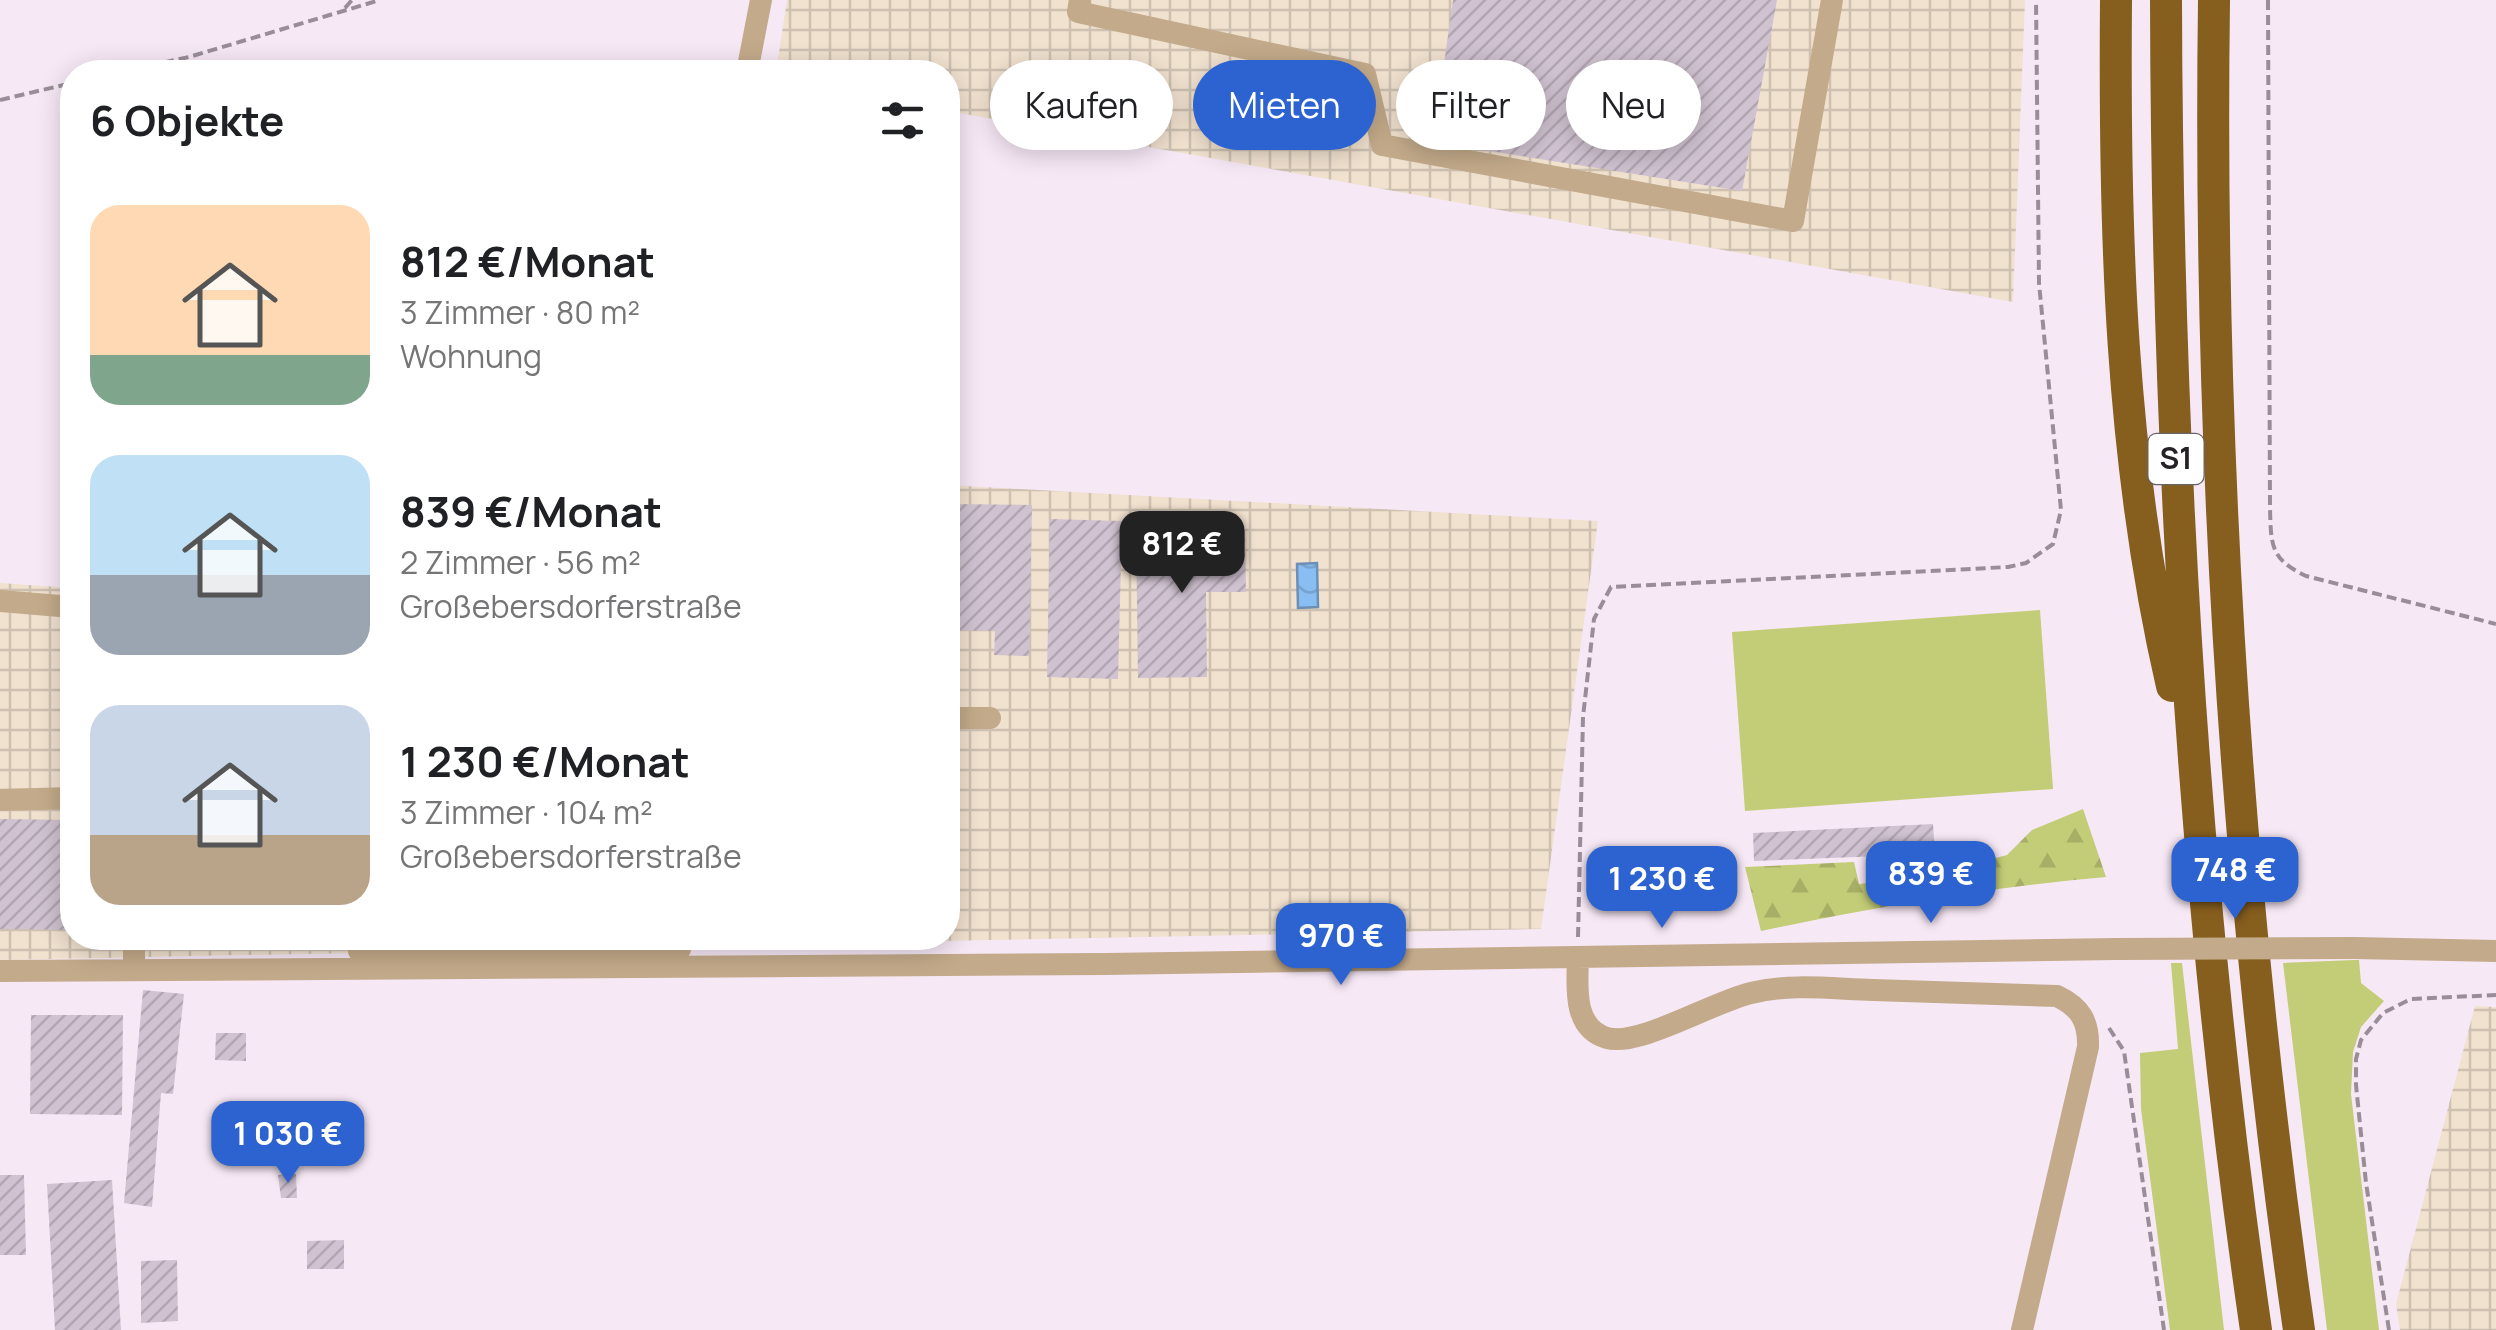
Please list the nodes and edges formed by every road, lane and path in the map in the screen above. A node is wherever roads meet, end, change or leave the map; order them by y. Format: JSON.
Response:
{"nodes":[{"id":1,"x":352,"y":0,"type":"edge"},
{"id":2,"x":380,"y":0,"type":"edge"},
{"id":3,"x":761,"y":0,"type":"edge"},
{"id":4,"x":1080,"y":0,"type":"edge"},
{"id":5,"x":1832,"y":0,"type":"edge"},
{"id":6,"x":2036,"y":0,"type":"edge"},
{"id":7,"x":2116,"y":0,"type":"edge"},
{"id":8,"x":2166,"y":0,"type":"edge"},
{"id":9,"x":2268,"y":0,"type":"edge"},
{"id":10,"x":2215,"y":4,"type":"edge"},
{"id":11,"x":342,"y":12,"type":"junction"},
{"id":12,"x":175,"y":60,"type":"edge"},
{"id":13,"x":749,"y":60,"type":"edge"},
{"id":14,"x":60,"y":86,"type":"edge"},
{"id":15,"x":0,"y":100,"type":"edge"},
{"id":16,"x":0,"y":601,"type":"edge"},
{"id":17,"x":60,"y":606,"type":"edge"},
{"id":18,"x":2496,"y":624,"type":"edge"},
{"id":19,"x":960,"y":718,"type":"edge"},
{"id":20,"x":990,"y":718,"type":"dead end"},
{"id":21,"x":2197,"y":794,"type":"junction"},
{"id":22,"x":60,"y":798,"type":"edge"},
{"id":23,"x":0,"y":800,"type":"edge"},
{"id":24,"x":134,"y":950,"type":"edge"},
{"id":25,"x":680,"y":951,"type":"edge"},
{"id":26,"x":2496,"y":951,"type":"edge"},
{"id":27,"x":359,"y":952,"type":"edge"},
{"id":28,"x":1578,"y":959,"type":"junction"},
{"id":29,"x":134,"y":970,"type":"junction"},
{"id":30,"x":0,"y":971,"type":"edge"},
{"id":31,"x":2496,"y":995,"type":"edge"},
{"id":32,"x":2085,"y":1020,"type":"junction"},
{"id":33,"x":2022,"y":1330,"type":"edge"},
{"id":34,"x":2164,"y":1330,"type":"edge"},
{"id":35,"x":2256,"y":1330,"type":"edge"},
{"id":36,"x":2300,"y":1330,"type":"edge"},
{"id":37,"x":2389,"y":1330,"type":"edge"}],
"edges":[{"from":1,"to":11,"type":"path"},
{"from":2,"to":11,"type":"path"},
{"from":3,"to":13,"type":"street"},
{"from":4,"to":5,"type":"street"},
{"from":6,"to":28,"type":"path"},
{"from":7,"to":21,"type":"highway"},
{"from":8,"to":21,"type":"highway","number":"S1"},
{"from":9,"to":18,"type":"path"},
{"from":10,"to":36,"type":"highway","number":"S1"},
{"from":11,"to":12,"type":"path"},
{"from":14,"to":15,"type":"path"},
{"from":16,"to":17,"type":"street"},
{"from":19,"to":20,"type":"street"},
{"from":21,"to":35,"type":"highway","number":"S1"},
{"from":22,"to":23,"type":"street"},
{"from":24,"to":29,"type":"street"},
{"from":25,"to":27,"type":"street"},
{"from":25,"to":28,"type":"street"},
{"from":26,"to":28,"type":"street","bridge":true},
{"from":27,"to":29,"type":"street"},
{"from":28,"to":32,"type":"street"},
{"from":29,"to":30,"type":"street"},
{"from":31,"to":37,"type":"path"},
{"from":32,"to":33,"type":"street"},
{"from":32,"to":34,"type":"path"}]}
